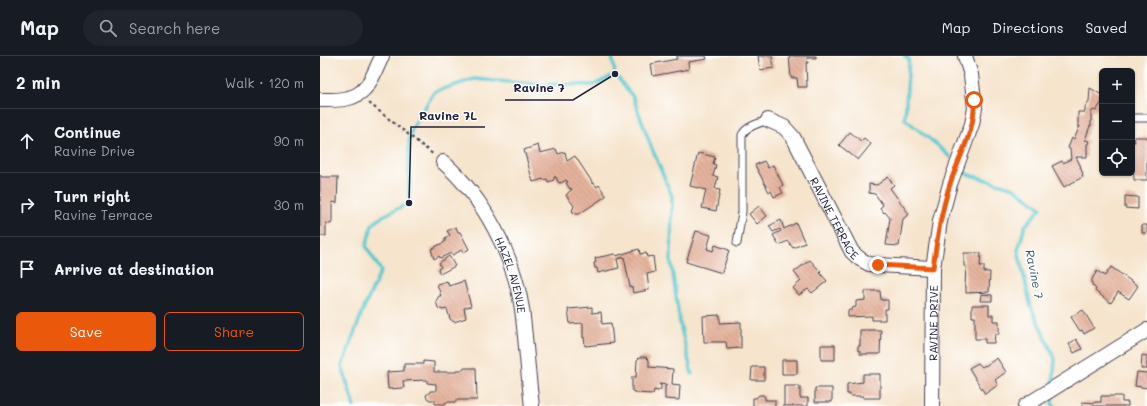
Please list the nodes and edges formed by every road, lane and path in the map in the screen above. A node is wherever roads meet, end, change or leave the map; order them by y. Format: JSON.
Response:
{"nodes":[{"id":1,"x":382,"y":56,"type":"edge"},
{"id":2,"x":965,"y":56,"type":"edge"},
{"id":3,"x":320,"y":100,"type":"edge"},
{"id":4,"x":380,"y":110,"type":"dead end"},
{"id":5,"x":1135,"y":118,"type":"edge"},
{"id":6,"x":1147,"y":118,"type":"edge"},
{"id":7,"x":768,"y":120,"type":"joint"},
{"id":8,"x":443,"y":162,"type":"joint"},
{"id":9,"x":737,"y":243,"type":"dead end"},
{"id":10,"x":933,"y":268,"type":"junction"},
{"id":11,"x":1147,"y":330,"type":"edge"},
{"id":12,"x":532,"y":406,"type":"edge"},
{"id":13,"x":932,"y":406,"type":"edge"},
{"id":14,"x":1025,"y":406,"type":"edge"}],
"edges":[{"from":1,"to":3,"type":"street"},
{"from":2,"to":10,"type":"street","name":"RAVINE DRIVE"},
{"from":4,"to":8,"type":"path"},
{"from":5,"to":6,"type":"lane"},
{"from":7,"to":9,"type":"lane"},
{"from":7,"to":10,"type":"street","name":"RAVINE TERRACE"},
{"from":8,"to":12,"type":"street","name":"HAZEL AVENUE"},
{"from":10,"to":13,"type":"street","name":"RAVINE DRIVE"},
{"from":11,"to":14,"type":"street"}]}
